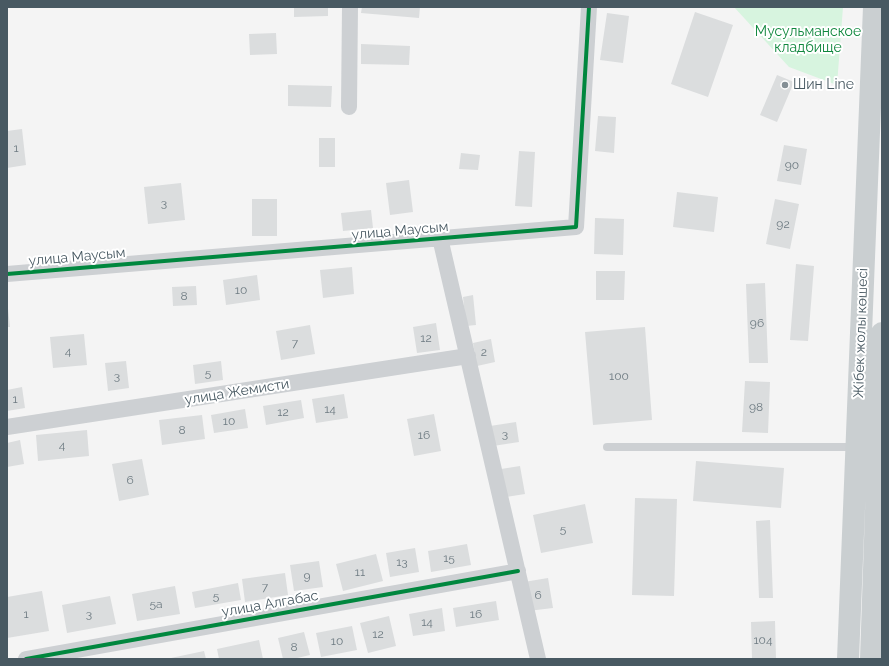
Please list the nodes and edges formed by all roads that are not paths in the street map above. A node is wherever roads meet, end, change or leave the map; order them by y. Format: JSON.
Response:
{"nodes":[{"id":1,"x":350,"y":7,"type":"edge"},
{"id":2,"x":589,"y":7,"type":"edge"},
{"id":3,"x":874,"y":7,"type":"edge"},
{"id":4,"x":349,"y":107,"type":"dead end"},
{"id":5,"x":440,"y":238,"type":"junction"},
{"id":6,"x":7,"y":274,"type":"edge"},
{"id":7,"x":882,"y":333,"type":"edge"},
{"id":8,"x":468,"y":356,"type":"junction"},
{"id":9,"x":7,"y":427,"type":"edge"},
{"id":10,"x":607,"y":446,"type":"dead end"},
{"id":11,"x":856,"y":447,"type":"junction"},
{"id":12,"x":518,"y":571,"type":"junction"},
{"id":13,"x":26,"y":659,"type":"edge"},
{"id":14,"x":538,"y":659,"type":"edge"},
{"id":15,"x":848,"y":659,"type":"edge"},
{"id":16,"x":871,"y":659,"type":"edge"}],
"edges":[{"from":1,"to":4,"type":"street"},
{"from":2,"to":5,"type":"street","name":"улица Маусым"},
{"from":3,"to":11,"type":"main road","name":"Жібек жолы көшесі"},
{"from":5,"to":6,"type":"street","name":"улица Маусым"},
{"from":5,"to":8,"type":"street"},
{"from":7,"to":16,"type":"main road","name":"Жібек жолы көшесі"},
{"from":8,"to":9,"type":"street","name":"улица Жемисти"},
{"from":8,"to":12,"type":"street"},
{"from":10,"to":11,"type":"lane"},
{"from":11,"to":15,"type":"main road","name":"Жібек жолы көшесі"},
{"from":12,"to":13,"type":"street","name":"улица Алгабас"},
{"from":12,"to":14,"type":"street"}]}
